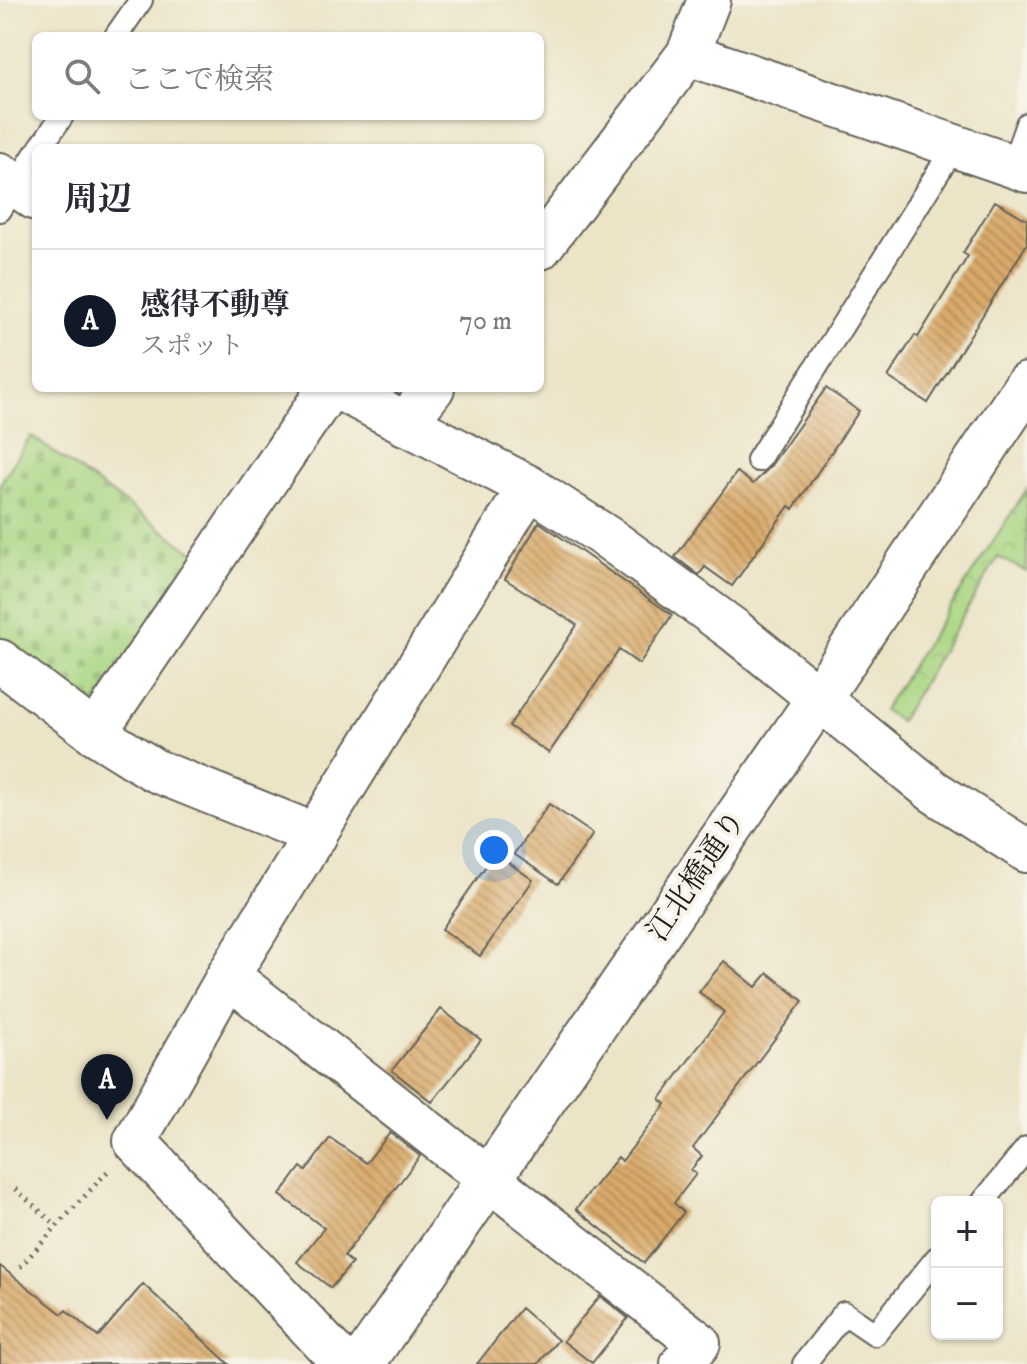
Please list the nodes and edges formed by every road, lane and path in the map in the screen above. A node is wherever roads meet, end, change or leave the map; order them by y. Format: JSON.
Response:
{"nodes":[{"id":1,"x":141,"y":0,"type":"edge"},
{"id":2,"x":709,"y":0,"type":"edge"},
{"id":3,"x":119,"y":32,"type":"edge"},
{"id":4,"x":688,"y":54,"type":"junction"},
{"id":5,"x":59,"y":120,"type":"edge"},
{"id":6,"x":1027,"y":124,"type":"edge"},
{"id":7,"x":43,"y":144,"type":"edge"},
{"id":8,"x":954,"y":147,"type":"junction"},
{"id":9,"x":1020,"y":169,"type":"edge"},
{"id":10,"x":544,"y":243,"type":"edge"},
{"id":11,"x":1027,"y":385,"type":"edge"},
{"id":12,"x":326,"y":392,"type":"edge"},
{"id":13,"x":345,"y":392,"type":"edge"},
{"id":14,"x":430,"y":392,"type":"edge"},
{"id":15,"x":405,"y":424,"type":"junction"},
{"id":16,"x":758,"y":460,"type":"dead end"},
{"id":17,"x":529,"y":487,"type":"junction"},
{"id":18,"x":0,"y":661,"type":"edge"},
{"id":19,"x":819,"y":698,"type":"junction"},
{"id":20,"x":95,"y":733,"type":"junction"},
{"id":21,"x":316,"y":835,"type":"junction"},
{"id":22,"x":1027,"y":851,"type":"edge"},
{"id":23,"x":228,"y":976,"type":"junction"},
{"id":24,"x":135,"y":1141,"type":"junction"},
{"id":25,"x":1027,"y":1148,"type":"edge"},
{"id":26,"x":492,"y":1179,"type":"junction"},
{"id":27,"x":15,"y":1189,"type":"dead end"},
{"id":28,"x":988,"y":1196,"type":"edge"},
{"id":29,"x":57,"y":1226,"type":"junction"},
{"id":30,"x":931,"y":1265,"type":"edge"},
{"id":31,"x":20,"y":1267,"type":"dead end"},
{"id":32,"x":702,"y":1357,"type":"edge"},
{"id":33,"x":344,"y":1364,"type":"edge"},
{"id":34,"x":362,"y":1364,"type":"edge"},
{"id":35,"x":804,"y":1364,"type":"edge"}],
"edges":[{"from":1,"to":3,"type":"lane"},
{"from":2,"to":4,"type":"street"},
{"from":4,"to":8,"type":"street"},
{"from":4,"to":10,"type":"street"},
{"from":5,"to":7,"type":"lane"},
{"from":6,"to":9,"type":"lane"},
{"from":8,"to":9,"type":"street"},
{"from":8,"to":16,"type":"lane"},
{"from":11,"to":19,"type":"main road","name":"江北橋通り"},
{"from":12,"to":20,"type":"street"},
{"from":13,"to":15,"type":"street"},
{"from":14,"to":15,"type":"street"},
{"from":15,"to":17,"type":"street"},
{"from":17,"to":19,"type":"street"},
{"from":17,"to":21,"type":"street"},
{"from":18,"to":20,"type":"street"},
{"from":19,"to":22,"type":"street"},
{"from":19,"to":26,"type":"main road","name":"江北橋通り"},
{"from":20,"to":21,"type":"street"},
{"from":21,"to":23,"type":"street"},
{"from":23,"to":24,"type":"street"},
{"from":23,"to":26,"type":"street"},
{"from":24,"to":29,"type":"path"},
{"from":24,"to":33,"type":"street"},
{"from":25,"to":28,"type":"lane"},
{"from":26,"to":32,"type":"street"},
{"from":26,"to":34,"type":"main road","name":"江北橋通り"},
{"from":27,"to":29,"type":"path"},
{"from":29,"to":31,"type":"path"},
{"from":30,"to":35,"type":"lane"}]}
